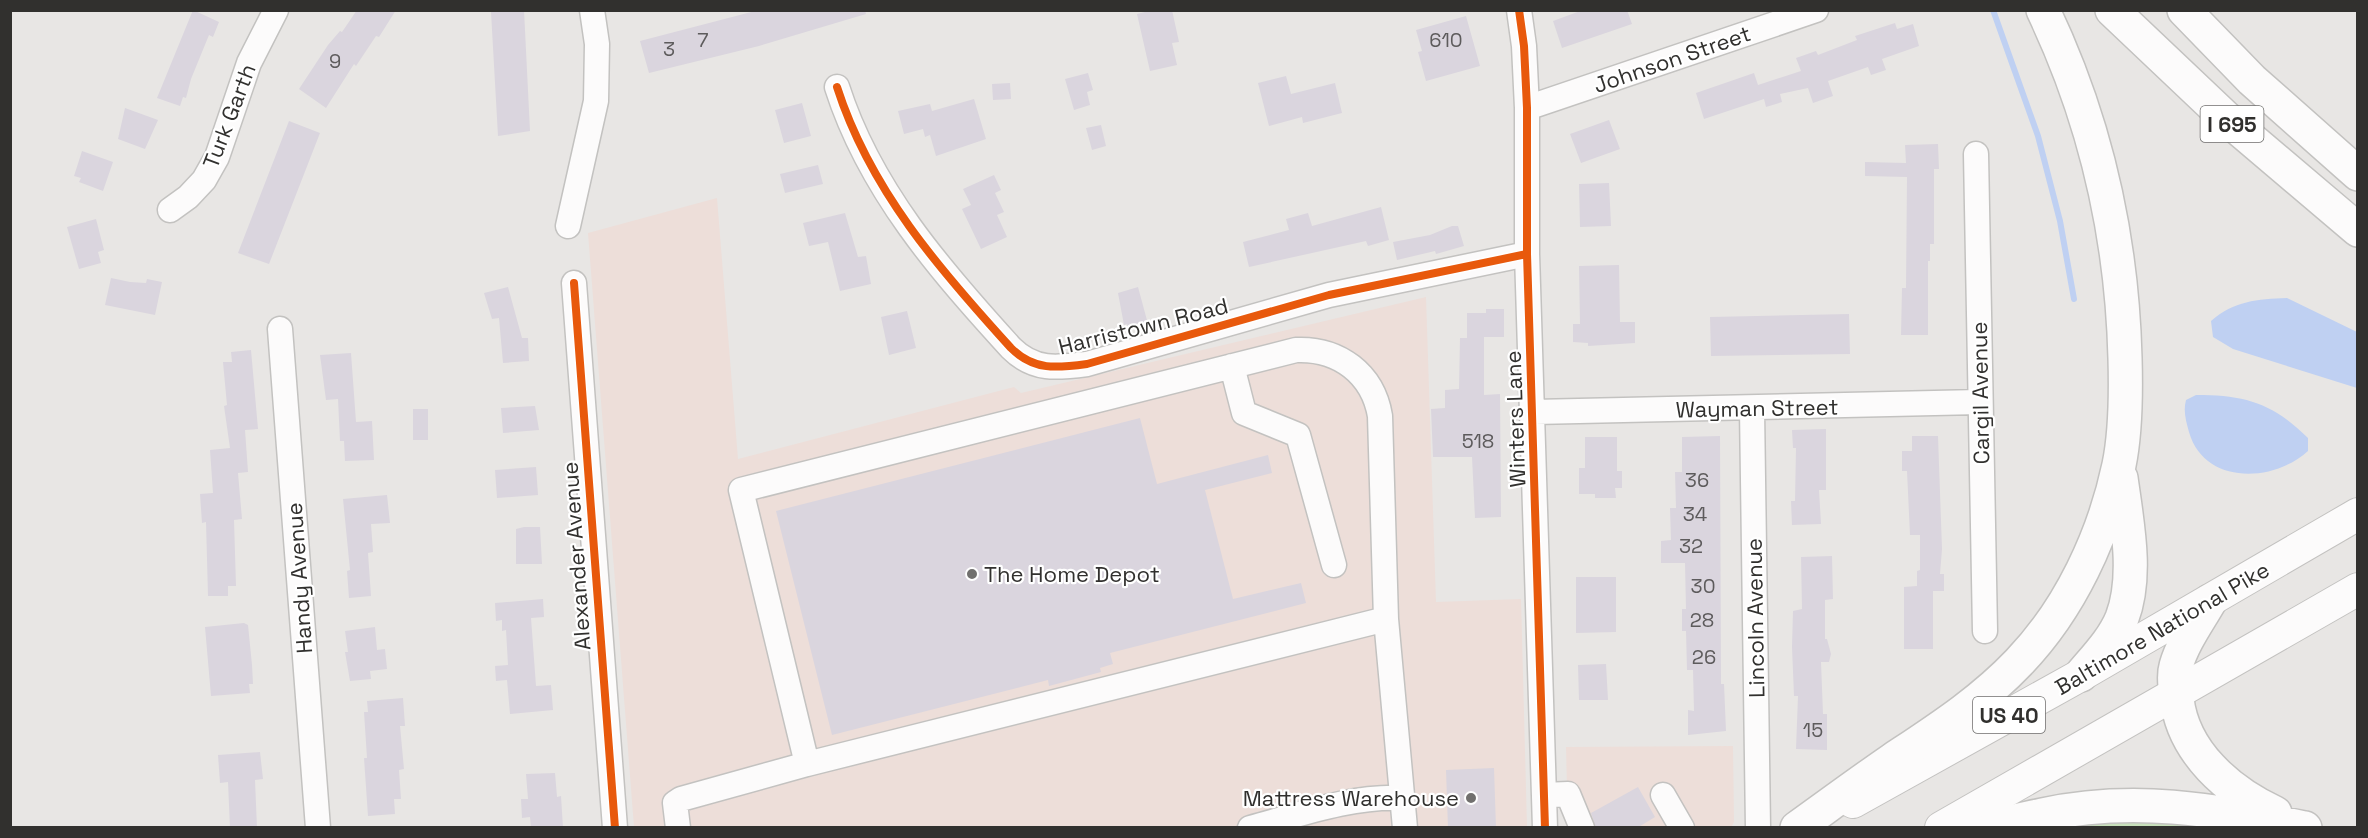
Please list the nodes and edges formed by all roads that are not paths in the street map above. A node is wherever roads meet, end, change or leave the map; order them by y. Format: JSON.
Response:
{"nodes":[{"id":1,"x":276,"y":10,"type":"edge"},
{"id":2,"x":592,"y":10,"type":"edge"},
{"id":3,"x":1519,"y":10,"type":"edge"},
{"id":4,"x":1816,"y":10,"type":"edge"},
{"id":5,"x":2043,"y":10,"type":"edge"},
{"id":6,"x":2112,"y":10,"type":"edge"},
{"id":7,"x":2184,"y":10,"type":"edge"},
{"id":8,"x":837,"y":87,"type":"dead end"},
{"id":9,"x":1527,"y":108,"type":"junction"},
{"id":10,"x":1976,"y":154,"type":"dead end"},
{"id":11,"x":2358,"y":174,"type":"edge"},
{"id":12,"x":170,"y":210,"type":"dead end"},
{"id":13,"x":568,"y":226,"type":"dead end"},
{"id":14,"x":2358,"y":230,"type":"edge"},
{"id":15,"x":1527,"y":254,"type":"junction"},
{"id":16,"x":574,"y":283,"type":"dead end"},
{"id":17,"x":280,"y":329,"type":"dead end"},
{"id":18,"x":1232,"y":366,"type":"junction"},
{"id":19,"x":1979,"y":402,"type":"junction"},
{"id":20,"x":1752,"y":409,"type":"junction"},
{"id":21,"x":1534,"y":412,"type":"junction"},
{"id":22,"x":2119,"y":465,"type":"junction"},
{"id":23,"x":2358,"y":514,"type":"edge"},
{"id":24,"x":1334,"y":565,"type":"dead end"},
{"id":25,"x":2358,"y":589,"type":"edge"},
{"id":26,"x":2210,"y":601,"type":"junction"},
{"id":27,"x":1386,"y":619,"type":"junction"},
{"id":28,"x":1985,"y":631,"type":"dead end"},
{"id":29,"x":2081,"y":675,"type":"junction"},
{"id":30,"x":2176,"y":693,"type":"junction"},
{"id":31,"x":807,"y":764,"type":"junction"},
{"id":32,"x":1544,"y":795,"type":"junction"},
{"id":33,"x":1663,"y":795,"type":"dead end"},
{"id":34,"x":1401,"y":798,"type":"junction"},
{"id":35,"x":318,"y":828,"type":"edge"},
{"id":36,"x":615,"y":828,"type":"edge"},
{"id":37,"x":678,"y":828,"type":"edge"},
{"id":38,"x":1250,"y":828,"type":"edge"},
{"id":39,"x":1404,"y":828,"type":"edge"},
{"id":40,"x":1545,"y":828,"type":"edge"},
{"id":41,"x":1582,"y":828,"type":"edge"},
{"id":42,"x":1682,"y":828,"type":"edge"},
{"id":43,"x":1758,"y":828,"type":"edge"},
{"id":44,"x":1797,"y":828,"type":"edge"},
{"id":45,"x":1807,"y":828,"type":"edge"},
{"id":46,"x":1941,"y":828,"type":"edge"},
{"id":47,"x":1993,"y":828,"type":"edge"},
{"id":48,"x":2306,"y":828,"type":"edge"}],
"edges":[{"from":1,"to":12,"type":"street","name":"Turk Garth"},
{"from":2,"to":13,"type":"street"},
{"from":3,"to":9,"type":"street","name":"Winters Lane"},
{"from":4,"to":9,"type":"street","name":"Johnson Street"},
{"from":5,"to":22,"type":"highway"},
{"from":6,"to":14,"type":"highway","number":"I 695"},
{"from":7,"to":11,"type":"highway","number":"I 695"},
{"from":8,"to":15,"type":"street","name":"Harristown Road"},
{"from":9,"to":15,"type":"street","name":"Winters Lane"},
{"from":10,"to":19,"type":"street","name":"Cargil Avenue"},
{"from":15,"to":21,"type":"street","name":"Winters Lane"},
{"from":16,"to":36,"type":"street","name":"Alexander Avenue"},
{"from":17,"to":35,"type":"street","name":"Handy Avenue"},
{"from":18,"to":24,"type":"street"},
{"from":18,"to":27,"type":"street"},
{"from":18,"to":31,"type":"street"},
{"from":19,"to":20,"type":"street","name":"Wayman Street"},
{"from":19,"to":28,"type":"street","name":"Cargil Avenue"},
{"from":20,"to":21,"type":"street","name":"Wayman Street"},
{"from":20,"to":43,"type":"street","name":"Lincoln Avenue"},
{"from":21,"to":32,"type":"street","name":"Winters Lane"},
{"from":22,"to":29,"type":"highway"},
{"from":22,"to":44,"type":"highway"},
{"from":23,"to":26,"type":"main road","name":"Baltimore National Pike","number":"US 40"},
{"from":25,"to":30,"type":"main road","number":"US 40"},
{"from":26,"to":29,"type":"main road","name":"Baltimore National Pike","number":"US 40"},
{"from":26,"to":30,"type":"highway"},
{"from":27,"to":31,"type":"street"},
{"from":27,"to":34,"type":"street"},
{"from":29,"to":45,"type":"main road","name":"Baltimore National Pike","number":"US 40"},
{"from":30,"to":46,"type":"main road","number":"US 40"},
{"from":30,"to":48,"type":"highway"},
{"from":31,"to":37,"type":"street"},
{"from":32,"to":40,"type":"street","name":"Winters Lane"},
{"from":32,"to":41,"type":"street"},
{"from":33,"to":42,"type":"street"},
{"from":34,"to":38,"type":"street"},
{"from":34,"to":39,"type":"street"},
{"from":47,"to":48,"type":"highway"}]}
